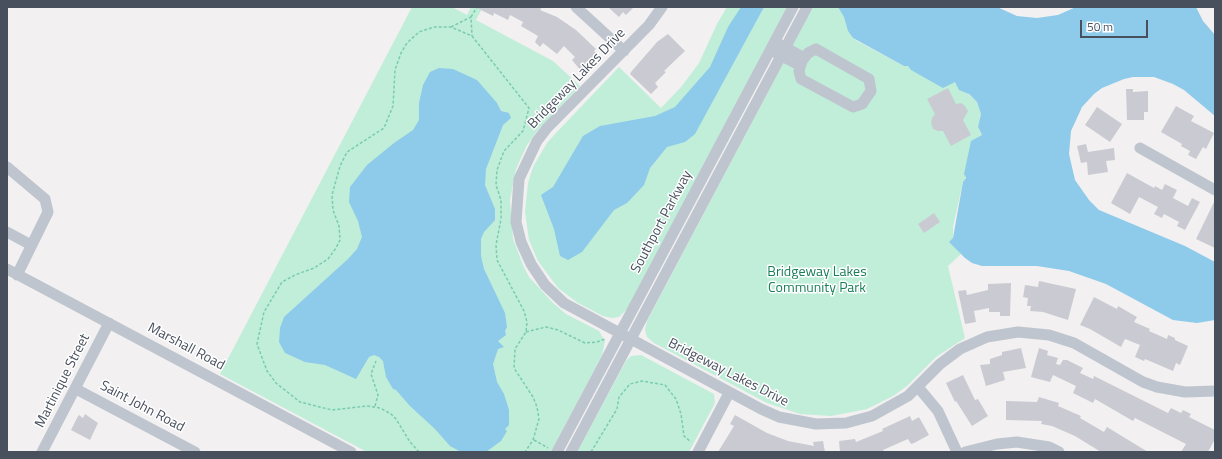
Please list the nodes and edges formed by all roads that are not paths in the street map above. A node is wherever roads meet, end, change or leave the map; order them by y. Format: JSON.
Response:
{"nodes":[{"id":1,"x":576,"y":7,"type":"edge"},
{"id":2,"x":662,"y":7,"type":"edge"},
{"id":3,"x":793,"y":7,"type":"edge"},
{"id":4,"x":807,"y":7,"type":"edge"},
{"id":5,"x":773,"y":46,"type":"junction"},
{"id":6,"x":624,"y":51,"type":"junction"},
{"id":7,"x":783,"y":52,"type":"junction"},
{"id":8,"x":802,"y":61,"type":"junction"},
{"id":9,"x":1140,"y":148,"type":"dead end"},
{"id":10,"x":7,"y":167,"type":"edge"},
{"id":11,"x":1215,"y":190,"type":"edge"},
{"id":12,"x":7,"y":232,"type":"edge"},
{"id":13,"x":31,"y":245,"type":"junction"},
{"id":14,"x":7,"y":269,"type":"edge"},
{"id":15,"x":17,"y":274,"type":"junction"},
{"id":16,"x":109,"y":323,"type":"junction"},
{"id":17,"x":619,"y":334,"type":"junction"},
{"id":18,"x":630,"y":339,"type":"junction"},
{"id":19,"x":918,"y":387,"type":"junction"},
{"id":20,"x":76,"y":388,"type":"junction"},
{"id":21,"x":1215,"y":391,"type":"edge"},
{"id":22,"x":730,"y":393,"type":"junction"},
{"id":23,"x":552,"y":450,"type":"edge"},
{"id":24,"x":698,"y":451,"type":"edge"},
{"id":25,"x":42,"y":452,"type":"edge"},
{"id":26,"x":195,"y":452,"type":"edge"},
{"id":27,"x":351,"y":452,"type":"edge"},
{"id":28,"x":571,"y":452,"type":"edge"},
{"id":29,"x":957,"y":452,"type":"edge"},
{"id":30,"x":965,"y":452,"type":"edge"},
{"id":31,"x":1059,"y":452,"type":"edge"}],
"edges":[{"from":1,"to":6,"type":"street"},
{"from":2,"to":6,"type":"street","name":"Bridgeway Lakes Drive"},
{"from":3,"to":5,"type":"street","name":"Southport Parkway"},
{"from":4,"to":7,"type":"street","name":"Southport Parkway"},
{"from":5,"to":7,"type":"street"},
{"from":5,"to":17,"type":"street","name":"Southport Parkway"},
{"from":6,"to":17,"type":"street","name":"Bridgeway Lakes Drive"},
{"from":7,"to":8,"type":"street"},
{"from":7,"to":18,"type":"street","name":"Southport Parkway"},
{"from":8,"to":8,"type":"street"},
{"from":9,"to":11,"type":"street"},
{"from":10,"to":13,"type":"street"},
{"from":12,"to":13,"type":"street"},
{"from":13,"to":15,"type":"street"},
{"from":14,"to":15,"type":"street","name":"Marshall Road"},
{"from":15,"to":16,"type":"street","name":"Marshall Road"},
{"from":16,"to":20,"type":"street","name":"Martinique Street"},
{"from":16,"to":27,"type":"street","name":"Marshall Road"},
{"from":17,"to":18,"type":"street","name":"Bridgeway Lakes Drive"},
{"from":17,"to":23,"type":"street","name":"Southport Parkway"},
{"from":18,"to":22,"type":"street","name":"Bridgeway Lakes Drive"},
{"from":18,"to":28,"type":"street","name":"Southport Parkway"},
{"from":19,"to":21,"type":"street","name":"Bridgeway Lakes Drive"},
{"from":19,"to":22,"type":"street","name":"Bridgeway Lakes Drive"},
{"from":19,"to":29,"type":"street"},
{"from":20,"to":25,"type":"street","name":"Martinique Street"},
{"from":20,"to":26,"type":"street","name":"Saint John Road"},
{"from":22,"to":24,"type":"street"},
{"from":30,"to":31,"type":"street"}]}
